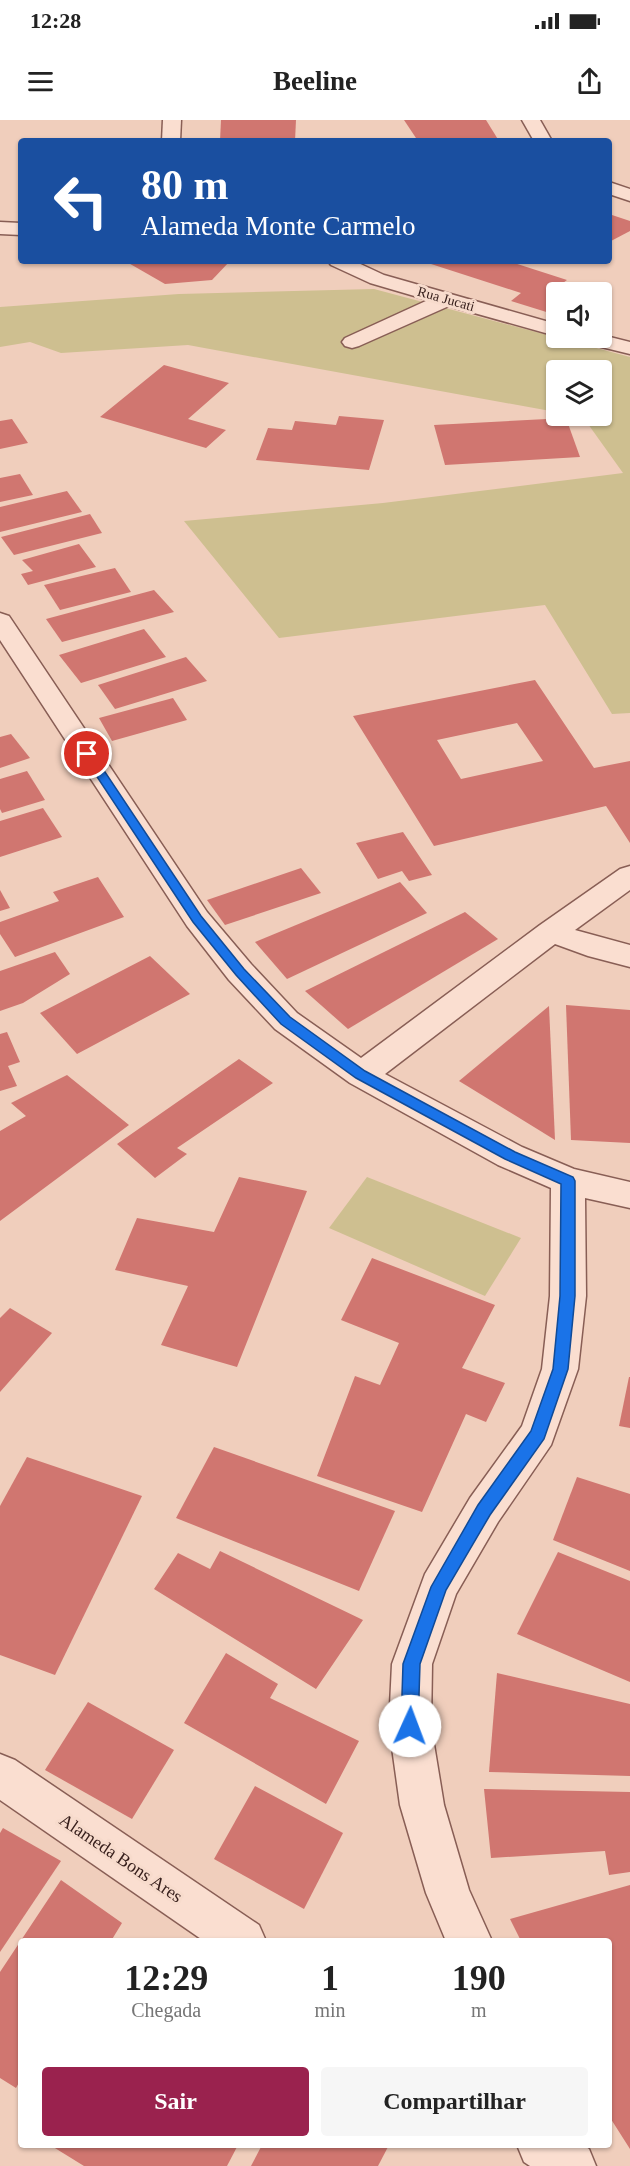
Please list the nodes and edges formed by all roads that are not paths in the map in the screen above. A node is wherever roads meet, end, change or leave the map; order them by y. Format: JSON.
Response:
{"nodes":[{"id":1,"x":172,"y":120,"type":"edge"},
{"id":2,"x":531,"y":120,"type":"edge"},
{"id":3,"x":171,"y":138,"type":"edge"},
{"id":4,"x":541,"y":138,"type":"edge"},
{"id":5,"x":612,"y":189,"type":"edge"},
{"id":6,"x":630,"y":195,"type":"edge"},
{"id":7,"x":0,"y":228,"type":"edge"},
{"id":8,"x":18,"y":229,"type":"edge"},
{"id":9,"x":344,"y":264,"type":"edge"},
{"id":10,"x":445,"y":300,"type":"junction"},
{"id":11,"x":546,"y":327,"type":"edge"},
{"id":12,"x":352,"y":342,"type":"dead end"},
{"id":13,"x":612,"y":344,"type":"edge"},
{"id":14,"x":630,"y":348,"type":"edge"},
{"id":15,"x":0,"y":621,"type":"edge"},
{"id":16,"x":630,"y":876,"type":"edge"},
{"id":17,"x":551,"y":932,"type":"junction"},
{"id":18,"x":630,"y":956,"type":"edge"},
{"id":19,"x":361,"y":1075,"type":"junction"},
{"id":20,"x":568,"y":1181,"type":"junction"},
{"id":21,"x":630,"y":1195,"type":"edge"},
{"id":22,"x":0,"y":1775,"type":"edge"},
{"id":23,"x":239,"y":1938,"type":"edge"},
{"id":24,"x":468,"y":1938,"type":"edge"},
{"id":25,"x":545,"y":2148,"type":"edge"},
{"id":26,"x":572,"y":2148,"type":"edge"},
{"id":27,"x":572,"y":2166,"type":"edge"},
{"id":28,"x":581,"y":2166,"type":"edge"}],
"edges":[{"from":1,"to":3,"type":"street"},
{"from":2,"to":4,"type":"street"},
{"from":5,"to":6,"type":"street"},
{"from":7,"to":8,"type":"street"},
{"from":9,"to":10,"type":"street","name":"Rua Jucati"},
{"from":10,"to":11,"type":"street","name":"Rua Jucati"},
{"from":10,"to":12,"type":"street"},
{"from":13,"to":14,"type":"street"},
{"from":15,"to":19,"type":"street"},
{"from":16,"to":17,"type":"street"},
{"from":17,"to":18,"type":"street"},
{"from":17,"to":19,"type":"street"},
{"from":19,"to":20,"type":"street"},
{"from":20,"to":21,"type":"street"},
{"from":20,"to":24,"type":"street"},
{"from":22,"to":23,"type":"street","name":"Alameda Bons Ares"},
{"from":25,"to":27,"type":"street"},
{"from":26,"to":28,"type":"street"}]}
